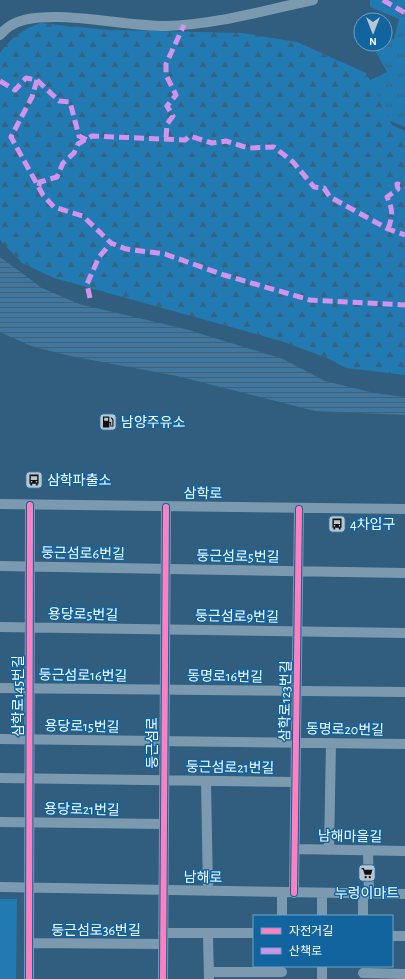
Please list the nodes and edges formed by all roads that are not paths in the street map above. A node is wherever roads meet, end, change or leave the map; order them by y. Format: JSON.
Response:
{"nodes":[{"id":1,"x":313,"y":0,"type":"edge"},
{"id":2,"x":0,"y":34,"type":"edge"},
{"id":3,"x":0,"y":504,"type":"edge"},
{"id":4,"x":30,"y":505,"type":"junction"},
{"id":5,"x":166,"y":507,"type":"junction"},
{"id":6,"x":299,"y":509,"type":"junction"},
{"id":7,"x":405,"y":509,"type":"edge"},
{"id":8,"x":0,"y":566,"type":"edge"},
{"id":9,"x":30,"y":566,"type":"junction"},
{"id":10,"x":166,"y":568,"type":"junction"},
{"id":11,"x":298,"y":571,"type":"junction"},
{"id":12,"x":405,"y":573,"type":"edge"},
{"id":13,"x":0,"y":627,"type":"edge"},
{"id":14,"x":30,"y":628,"type":"junction"},
{"id":15,"x":165,"y":629,"type":"junction"},
{"id":16,"x":297,"y":631,"type":"junction"},
{"id":17,"x":405,"y":633,"type":"edge"},
{"id":18,"x":0,"y":688,"type":"edge"},
{"id":19,"x":30,"y":689,"type":"junction"},
{"id":20,"x":165,"y":690,"type":"junction"},
{"id":21,"x":297,"y":691,"type":"junction"},
{"id":22,"x":405,"y":692,"type":"edge"},
{"id":23,"x":0,"y":739,"type":"edge"},
{"id":24,"x":30,"y":739,"type":"junction"},
{"id":25,"x":164,"y":741,"type":"junction"},
{"id":26,"x":296,"y":742,"type":"junction"},
{"id":27,"x":330,"y":743,"type":"junction"},
{"id":28,"x":405,"y":744,"type":"edge"},
{"id":29,"x":0,"y":778,"type":"edge"},
{"id":30,"x":30,"y":778,"type":"junction"},
{"id":31,"x":164,"y":780,"type":"junction"},
{"id":32,"x":206,"y":781,"type":"junction"},
{"id":33,"x":296,"y":782,"type":"junction"},
{"id":34,"x":0,"y":822,"type":"edge"},
{"id":35,"x":30,"y":822,"type":"junction"},
{"id":36,"x":164,"y":824,"type":"junction"},
{"id":37,"x":295,"y":849,"type":"junction"},
{"id":38,"x":329,"y":850,"type":"junction"},
{"id":39,"x":368,"y":850,"type":"junction"},
{"id":40,"x":405,"y":851,"type":"edge"},
{"id":41,"x":0,"y":887,"type":"edge"},
{"id":42,"x":29,"y":887,"type":"junction"},
{"id":43,"x":163,"y":890,"type":"junction"},
{"id":44,"x":208,"y":891,"type":"junction"},
{"id":45,"x":282,"y":893,"type":"junction"},
{"id":46,"x":294,"y":893,"type":"junction"},
{"id":47,"x":322,"y":894,"type":"junction"},
{"id":48,"x":366,"y":894,"type":"junction"},
{"id":49,"x":405,"y":894,"type":"edge"},
{"id":50,"x":282,"y":915,"type":"edge"},
{"id":51,"x":322,"y":915,"type":"edge"},
{"id":52,"x":363,"y":915,"type":"edge"},
{"id":53,"x":253,"y":933,"type":"edge"},
{"id":54,"x":208,"y":934,"type":"junction"},
{"id":55,"x":393,"y":936,"type":"edge"},
{"id":56,"x":405,"y":936,"type":"edge"},
{"id":57,"x":163,"y":938,"type":"junction"},
{"id":58,"x":30,"y":943,"type":"junction"},
{"id":59,"x":322,"y":967,"type":"edge"},
{"id":60,"x":282,"y":972,"type":"edge"},
{"id":61,"x":363,"y":973,"type":"edge"},
{"id":62,"x":405,"y":974,"type":"edge"},
{"id":63,"x":209,"y":975,"type":"edge"},
{"id":64,"x":246,"y":975,"type":"edge"},
{"id":65,"x":29,"y":979,"type":"edge"},
{"id":66,"x":163,"y":979,"type":"edge"},
{"id":67,"x":322,"y":979,"type":"edge"}],
"edges":[{"from":1,"to":2,"type":"street"},
{"from":3,"to":4,"type":"street","name":"삼학로"},
{"from":4,"to":5,"type":"street","name":"삼학로"},
{"from":4,"to":9,"type":"street","name":"삼학로145번길"},
{"from":5,"to":6,"type":"street","name":"삼학로"},
{"from":5,"to":10,"type":"street","name":"둥근섬로"},
{"from":6,"to":7,"type":"street","name":"삼학로"},
{"from":6,"to":11,"type":"street","name":"삼학로123번길"},
{"from":8,"to":9,"type":"street","name":"둥근섬로6번길"},
{"from":9,"to":10,"type":"street","name":"둥근섬로6번길"},
{"from":9,"to":14,"type":"street","name":"삼학로145번길"},
{"from":10,"to":11,"type":"street","name":"둥근섬로5번길"},
{"from":10,"to":15,"type":"street","name":"둥근섬로"},
{"from":11,"to":12,"type":"street","name":"둥근섬로5번길"},
{"from":11,"to":16,"type":"street","name":"삼학로123번길"},
{"from":13,"to":14,"type":"street","name":"용당로5번길"},
{"from":14,"to":15,"type":"street","name":"용당로5번길"},
{"from":14,"to":19,"type":"street","name":"삼학로145번길"},
{"from":15,"to":16,"type":"street","name":"둥근섬로9번길"},
{"from":15,"to":20,"type":"street","name":"둥근섬로"},
{"from":16,"to":17,"type":"street","name":"둥근섬로9번길"},
{"from":16,"to":21,"type":"street","name":"삼학로123번길"},
{"from":18,"to":19,"type":"street","name":"둥근섬로16번길"},
{"from":19,"to":20,"type":"street","name":"둥근섬로16번길"},
{"from":19,"to":24,"type":"street","name":"삼학로145번길"},
{"from":20,"to":21,"type":"street","name":"동명로16번길"},
{"from":20,"to":25,"type":"street","name":"둥근섬로"},
{"from":21,"to":22,"type":"street","name":"동명로16번길"},
{"from":21,"to":26,"type":"street","name":"삼학로123번길"},
{"from":23,"to":24,"type":"street","name":"용당로15번길"},
{"from":24,"to":25,"type":"street","name":"용당로15번길"},
{"from":24,"to":30,"type":"street","name":"삼학로145번길"},
{"from":25,"to":26,"type":"street","name":"동명로20번길"},
{"from":25,"to":31,"type":"street","name":"둥근섬로"},
{"from":26,"to":27,"type":"street","name":"동명로20번길"},
{"from":26,"to":33,"type":"street","name":"삼학로123번길"},
{"from":27,"to":28,"type":"street","name":"동명로20번길"},
{"from":27,"to":38,"type":"street"},
{"from":29,"to":30,"type":"street","name":"둥근섬로21번길"},
{"from":30,"to":31,"type":"street","name":"둥근섬로21번길"},
{"from":30,"to":35,"type":"street","name":"삼학로145번길"},
{"from":31,"to":32,"type":"street","name":"둥근섬로21번길"},
{"from":31,"to":36,"type":"street","name":"둥근섬로"},
{"from":32,"to":33,"type":"street","name":"둥근섬로21번길"},
{"from":32,"to":44,"type":"street"},
{"from":33,"to":37,"type":"street","name":"삼학로123번길"},
{"from":34,"to":35,"type":"street","name":"용당로21번길"},
{"from":35,"to":36,"type":"street","name":"용당로21번길"},
{"from":35,"to":42,"type":"street","name":"삼학로145번길"},
{"from":36,"to":43,"type":"street","name":"둥근섬로"},
{"from":37,"to":38,"type":"street","name":"남해마을길"},
{"from":37,"to":46,"type":"street","name":"삼학로123번길"},
{"from":38,"to":39,"type":"street","name":"남해마을길"},
{"from":39,"to":40,"type":"street","name":"남해마을길"},
{"from":39,"to":48,"type":"street"},
{"from":41,"to":42,"type":"street","name":"남해로"},
{"from":42,"to":43,"type":"street","name":"남해로"},
{"from":42,"to":58,"type":"street","name":"삼학로145번길"},
{"from":43,"to":44,"type":"street","name":"남해로"},
{"from":43,"to":57,"type":"street","name":"둥근섬로"},
{"from":44,"to":45,"type":"street","name":"남해로"},
{"from":45,"to":46,"type":"street","name":"남해로"},
{"from":45,"to":50,"type":"street"},
{"from":46,"to":47,"type":"street","name":"남해로"},
{"from":47,"to":48,"type":"street","name":"남해로"},
{"from":47,"to":51,"type":"street"},
{"from":48,"to":49,"type":"street","name":"남해로"},
{"from":48,"to":52,"type":"street"},
{"from":53,"to":54,"type":"street","name":"둥근섬로36번길"},
{"from":54,"to":57,"type":"street","name":"둥근섬로36번길"},
{"from":54,"to":63,"type":"street"},
{"from":55,"to":56,"type":"street"},
{"from":57,"to":58,"type":"street","name":"둥근섬로36번길"},
{"from":57,"to":66,"type":"street","name":"둥근섬로"},
{"from":58,"to":65,"type":"street","name":"삼학로145번길"},
{"from":59,"to":67,"type":"street"},
{"from":60,"to":64,"type":"street"},
{"from":61,"to":62,"type":"street"},
{"from":63,"to":64,"type":"street"}]}
